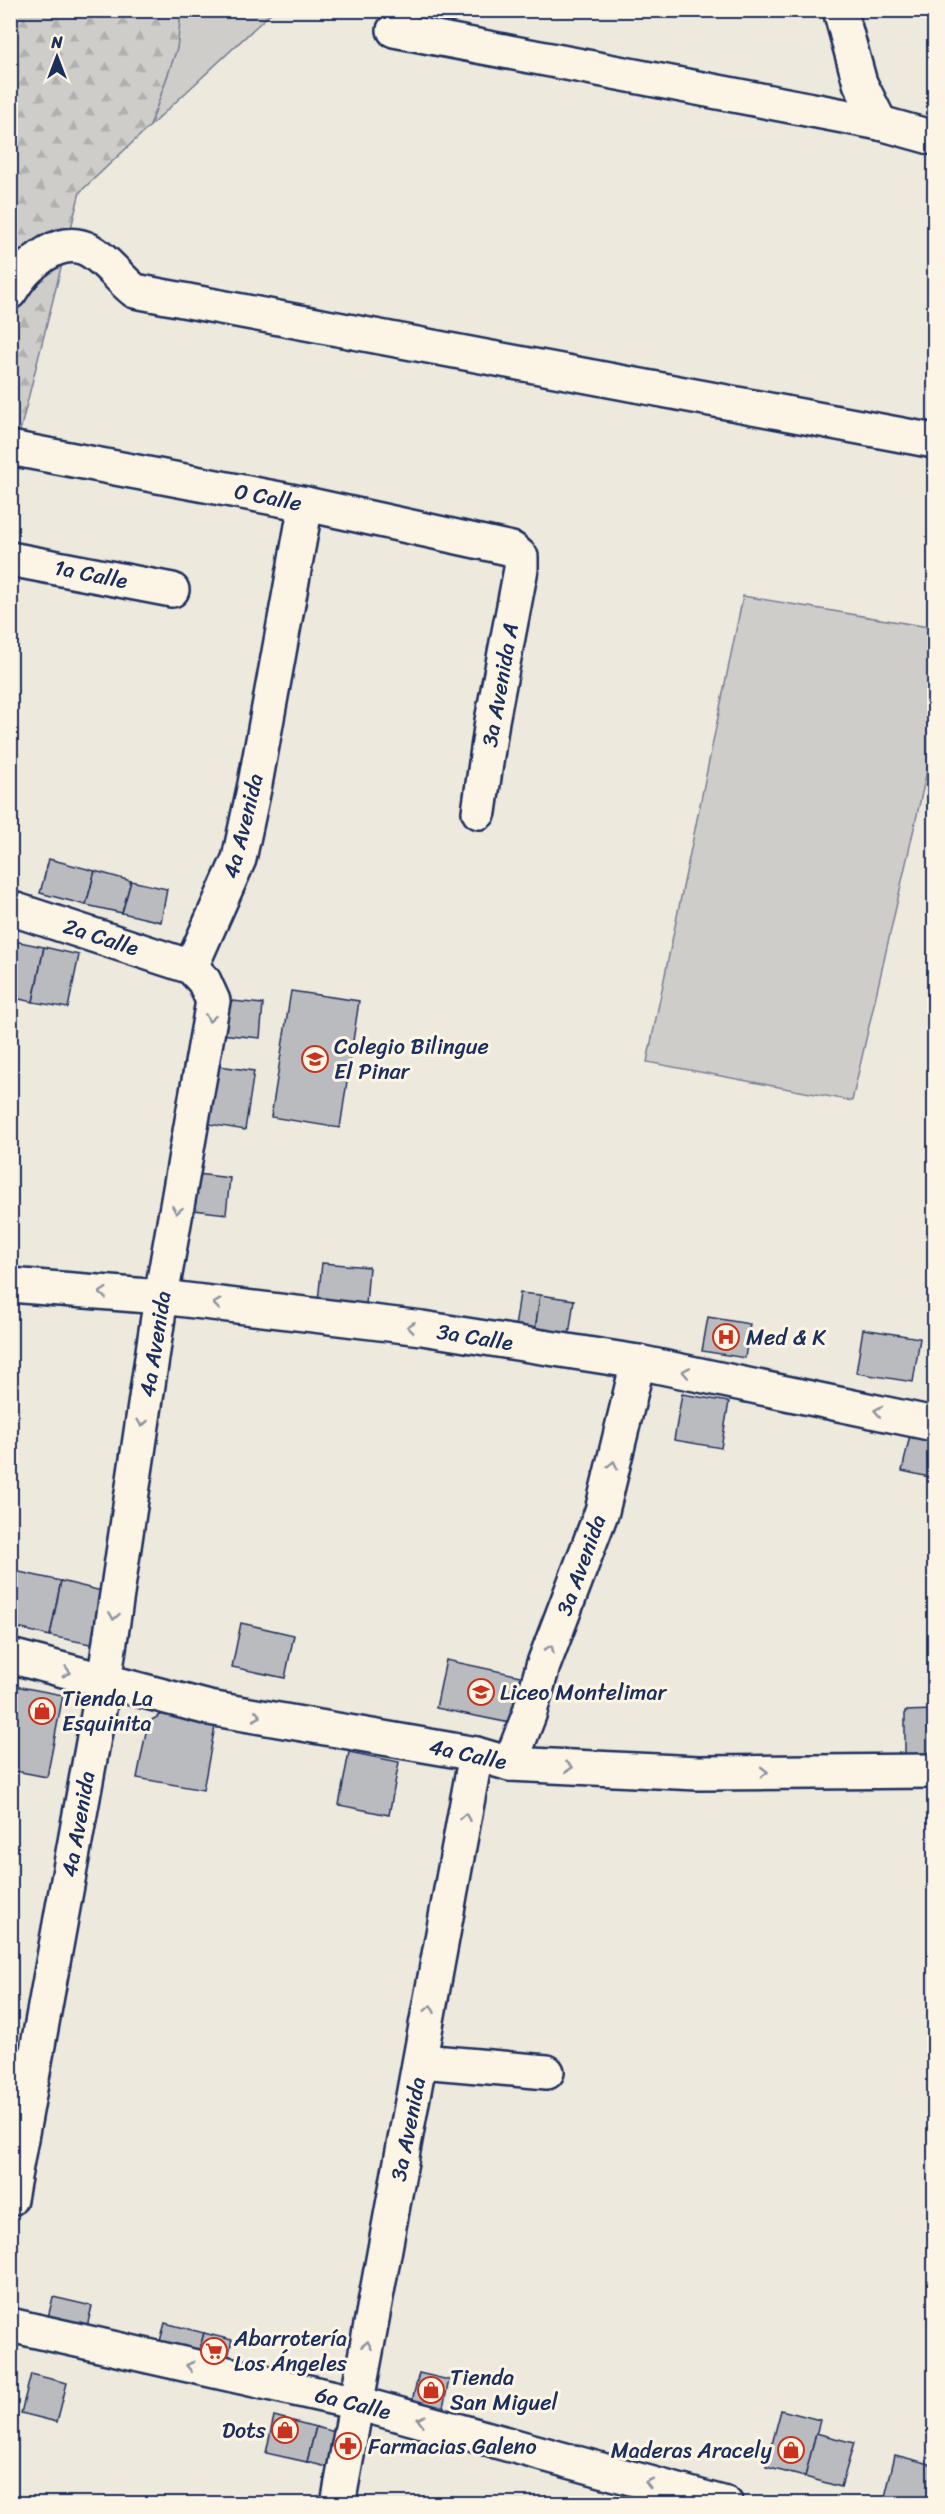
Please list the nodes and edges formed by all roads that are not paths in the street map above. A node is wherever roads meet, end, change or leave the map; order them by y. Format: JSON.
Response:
{"nodes":[{"id":1,"x":840,"y":10,"type":"edge"},
{"id":2,"x":394,"y":30,"type":"dead end"},
{"id":3,"x":880,"y":123,"type":"junction"},
{"id":4,"x":934,"y":138,"type":"edge"},
{"id":5,"x":10,"y":292,"type":"edge"},
{"id":6,"x":934,"y":441,"type":"edge"},
{"id":7,"x":10,"y":448,"type":"edge"},
{"id":8,"x":306,"y":504,"type":"junction"},
{"id":9,"x":521,"y":558,"type":"joint"},
{"id":10,"x":10,"y":559,"type":"edge"},
{"id":11,"x":172,"y":590,"type":"dead end"},
{"id":12,"x":479,"y":813,"type":"dead end"},
{"id":13,"x":10,"y":908,"type":"edge"},
{"id":14,"x":191,"y":967,"type":"junction"},
{"id":15,"x":10,"y":1286,"type":"edge"},
{"id":16,"x":161,"y":1297,"type":"junction"},
{"id":17,"x":638,"y":1362,"type":"junction"},
{"id":18,"x":934,"y":1424,"type":"edge"},
{"id":19,"x":10,"y":1656,"type":"edge"},
{"id":20,"x":104,"y":1682,"type":"junction"},
{"id":21,"x":476,"y":1754,"type":"junction"},
{"id":22,"x":510,"y":1764,"type":"junction"},
{"id":23,"x":934,"y":1771,"type":"edge"},
{"id":24,"x":421,"y":2061,"type":"junction"},
{"id":25,"x":547,"y":2072,"type":"dead end"},
{"id":26,"x":10,"y":2199,"type":"edge"},
{"id":27,"x":10,"y":2325,"type":"edge"},
{"id":28,"x":357,"y":2403,"type":"junction"},
{"id":29,"x":338,"y":2504,"type":"edge"},
{"id":30,"x":726,"y":2504,"type":"edge"}],
"edges":[{"from":1,"to":3,"type":"street"},
{"from":2,"to":3,"type":"street"},
{"from":3,"to":4,"type":"street"},
{"from":5,"to":6,"type":"street"},
{"from":7,"to":8,"type":"street","name":"0 Calle"},
{"from":8,"to":9,"type":"street","name":"0 Calle"},
{"from":8,"to":14,"type":"street","name":"4a Avenida"},
{"from":9,"to":12,"type":"street","name":"3a Avenida A"},
{"from":10,"to":11,"type":"street","name":"1a Calle"},
{"from":13,"to":14,"type":"street","name":"2a Calle"},
{"from":14,"to":16,"type":"street","name":"4a Avenida","one_way":true},
{"from":16,"to":15,"type":"street","name":"3a Calle","one_way":true},
{"from":17,"to":16,"type":"street","name":"3a Calle","one_way":true},
{"from":16,"to":20,"type":"street","name":"4a Avenida","one_way":true},
{"from":18,"to":17,"type":"street","name":"3a Calle","one_way":true},
{"from":22,"to":17,"type":"street","name":"3a Avenida","one_way":true},
{"from":19,"to":20,"type":"street","name":"4a Calle","one_way":true},
{"from":20,"to":21,"type":"street","name":"4a Calle","one_way":true},
{"from":20,"to":26,"type":"street","name":"4a Avenida"},
{"from":21,"to":22,"type":"street","name":"4a Calle"},
{"from":24,"to":21,"type":"street","name":"3a Avenida","one_way":true},
{"from":22,"to":23,"type":"street","name":"4a Calle","one_way":true},
{"from":24,"to":25,"type":"street"},
{"from":28,"to":24,"type":"street","name":"3a Avenida","one_way":true},
{"from":28,"to":27,"type":"street","name":"6a Calle","one_way":true},
{"from":28,"to":29,"type":"street","name":"3a Avenida"},
{"from":30,"to":28,"type":"street","name":"6a Calle","one_way":true}]}
